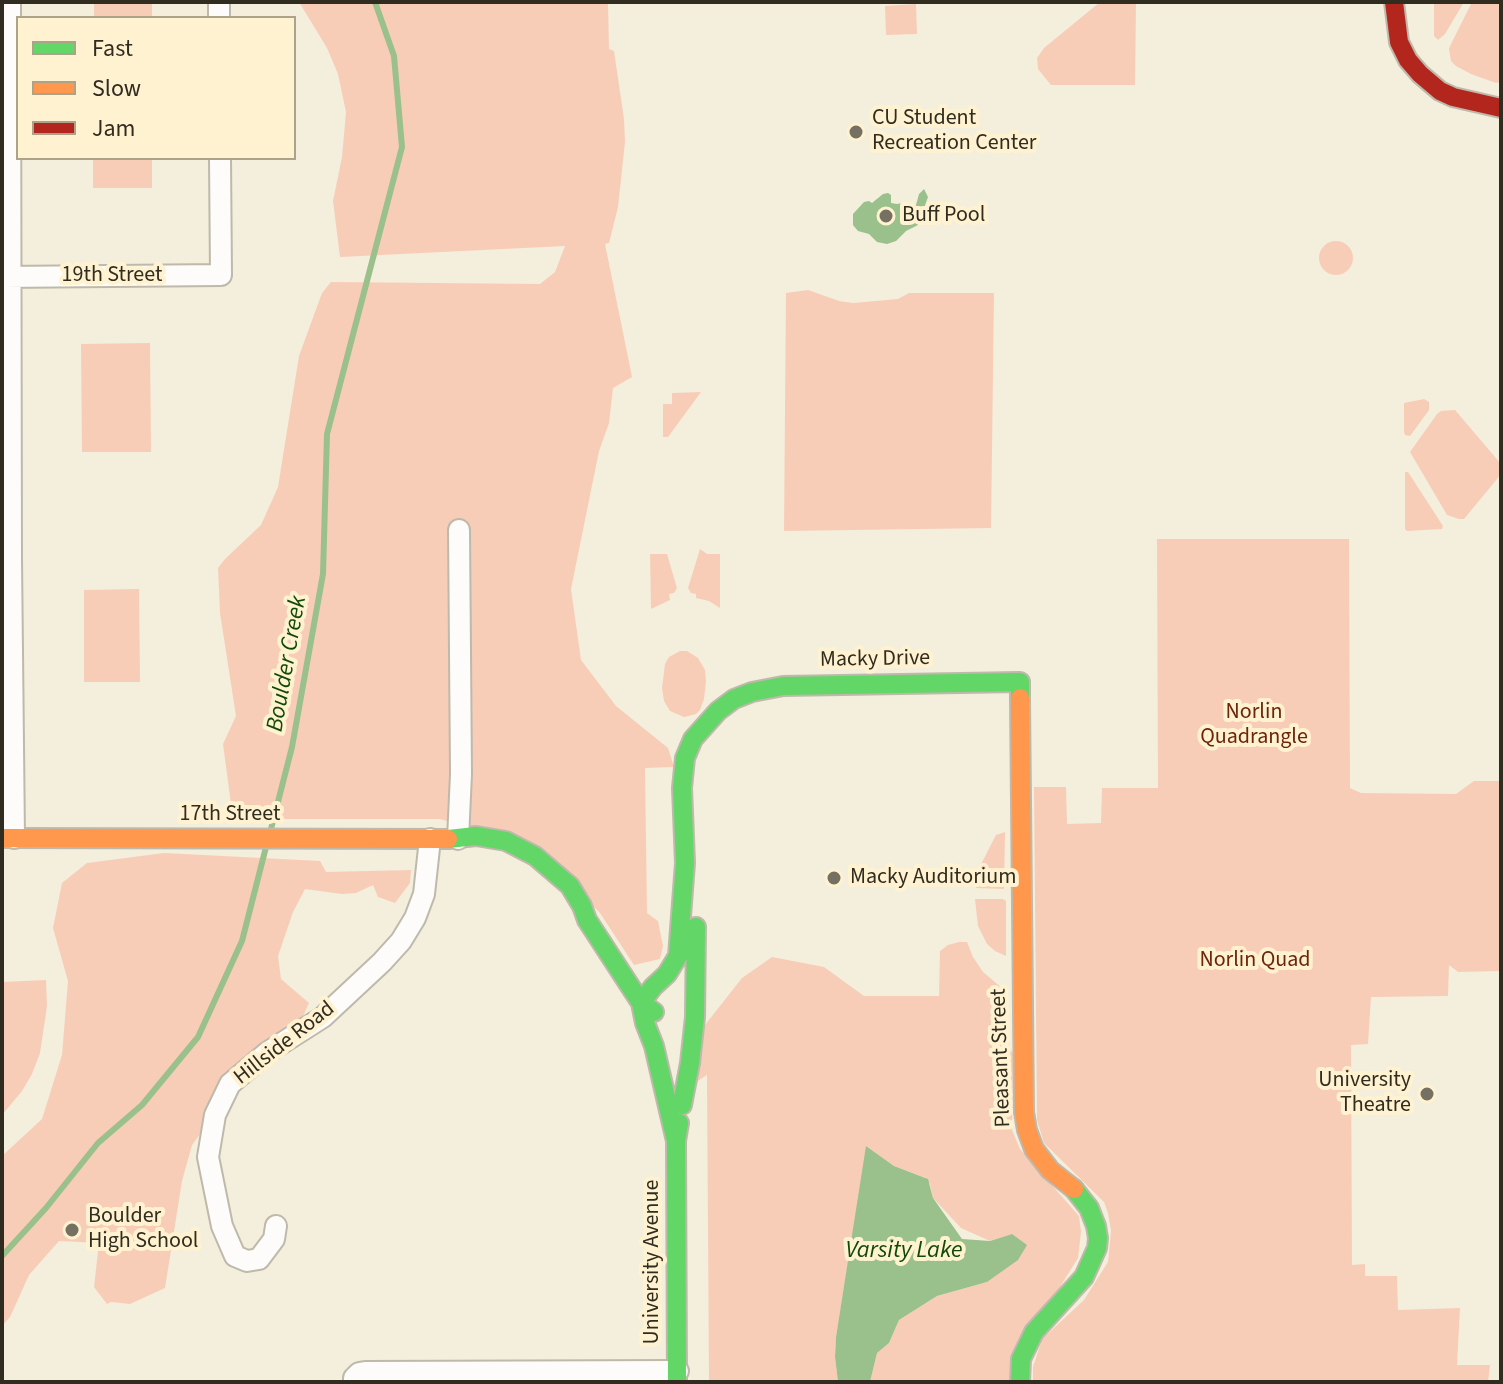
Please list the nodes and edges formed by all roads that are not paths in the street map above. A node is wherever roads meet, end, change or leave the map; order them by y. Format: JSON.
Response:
{"nodes":[{"id":1,"x":10,"y":2,"type":"edge"},
{"id":2,"x":1394,"y":2,"type":"edge"},
{"id":3,"x":1501,"y":108,"type":"edge"},
{"id":4,"x":220,"y":160,"type":"edge"},
{"id":5,"x":6,"y":277,"type":"edge"},
{"id":6,"x":459,"y":530,"type":"dead end"},
{"id":7,"x":1020,"y":682,"type":"joint"},
{"id":8,"x":8,"y":838,"type":"edge"},
{"id":9,"x":430,"y":839,"type":"junction"},
{"id":10,"x":458,"y":839,"type":"junction"},
{"id":11,"x":685,"y":863,"type":"junction"},
{"id":12,"x":696,"y":972,"type":"junction"},
{"id":13,"x":641,"y":1003,"type":"junction"},
{"id":14,"x":682,"y":1105,"type":"junction"},
{"id":15,"x":676,"y":1141,"type":"junction"},
{"id":16,"x":276,"y":1226,"type":"dead end"},
{"id":17,"x":677,"y":1376,"type":"edge"},
{"id":18,"x":359,"y":1377,"type":"edge"},
{"id":19,"x":1020,"y":1382,"type":"edge"}],
"edges":[{"from":1,"to":5,"type":"street"},
{"from":2,"to":3,"type":"street"},
{"from":4,"to":5,"type":"street","name":"19th Street"},
{"from":5,"to":8,"type":"street"},
{"from":6,"to":10,"type":"street"},
{"from":7,"to":11,"type":"street","name":"Macky Drive"},
{"from":7,"to":19,"type":"street","name":"Pleasant Street"},
{"from":8,"to":9,"type":"street","name":"17th Street"},
{"from":9,"to":10,"type":"street","name":"17th Street"},
{"from":9,"to":16,"type":"street","name":"Hillside Road"},
{"from":10,"to":13,"type":"street","name":"17th Street"},
{"from":11,"to":12,"type":"street"},
{"from":11,"to":13,"type":"street"},
{"from":12,"to":13,"type":"street"},
{"from":12,"to":14,"type":"street"},
{"from":13,"to":14,"type":"street","name":"University Avenue"},
{"from":13,"to":15,"type":"street","name":"University Avenue"},
{"from":14,"to":15,"type":"street","name":"University Avenue"},
{"from":15,"to":17,"type":"street","name":"University Avenue"},
{"from":17,"to":18,"type":"street"}]}
